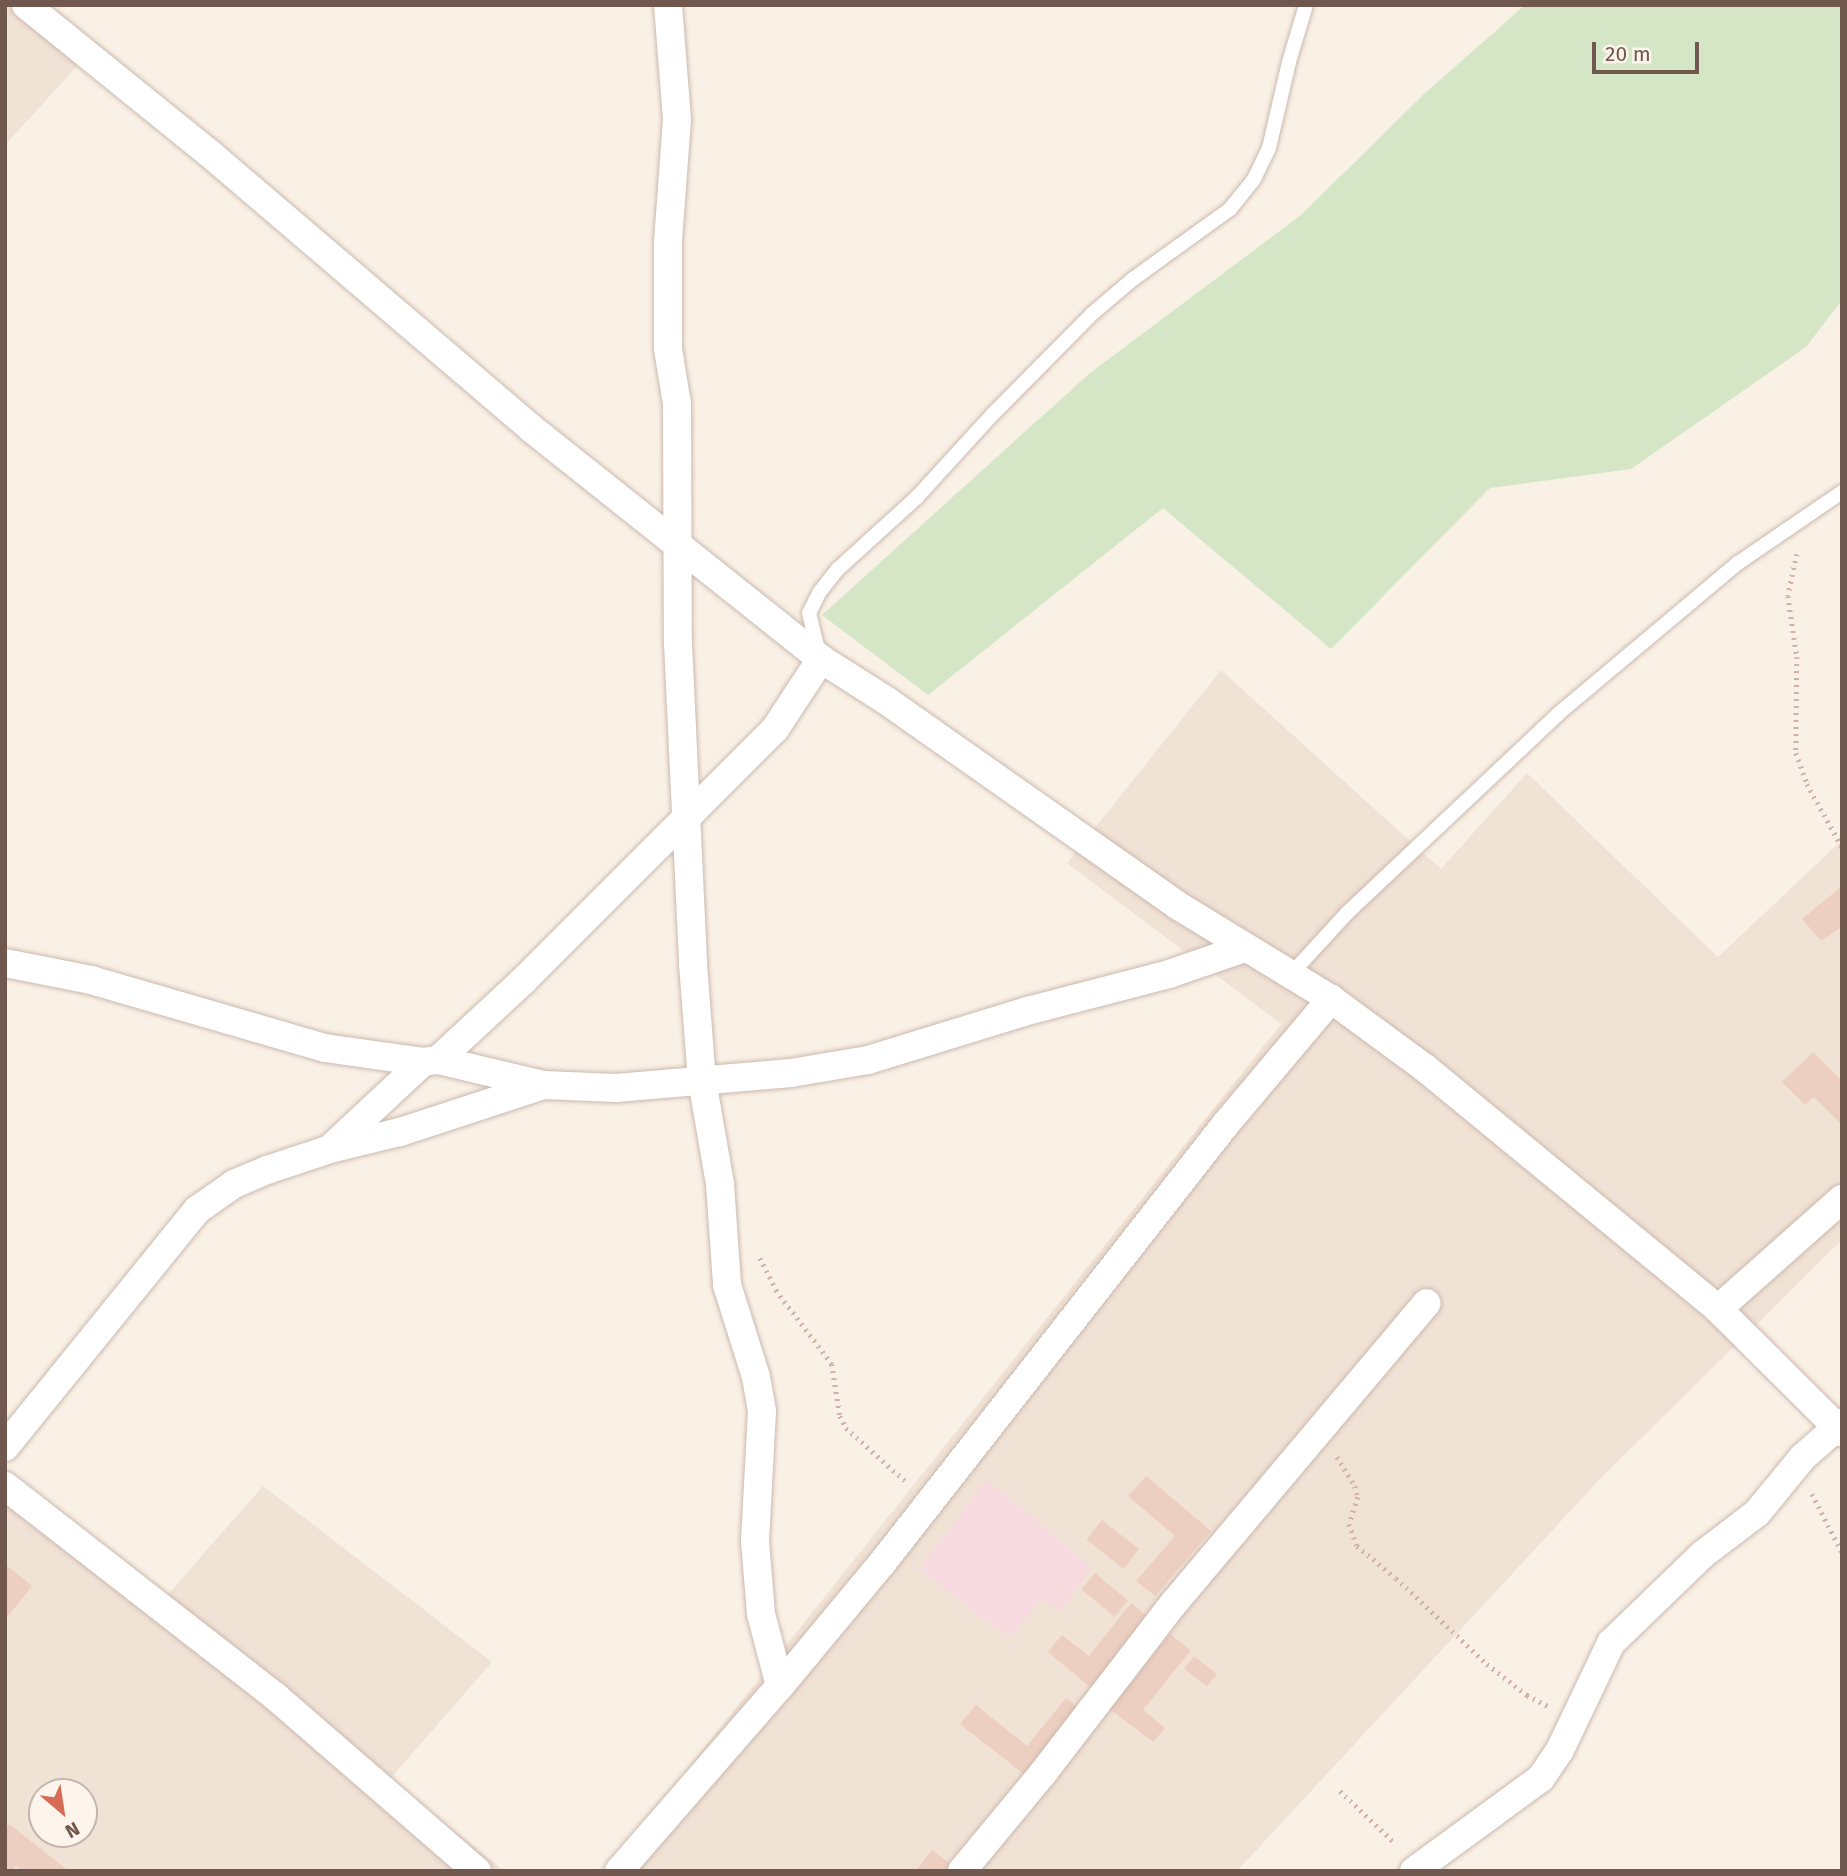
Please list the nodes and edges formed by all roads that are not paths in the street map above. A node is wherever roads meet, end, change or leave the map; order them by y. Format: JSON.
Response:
{"nodes":[{"id":1,"x":26,"y":5,"type":"edge"},
{"id":2,"x":668,"y":5,"type":"edge"},
{"id":3,"x":1306,"y":5,"type":"edge"},
{"id":4,"x":1842,"y":492,"type":"edge"},
{"id":5,"x":679,"y":547,"type":"junction"},
{"id":6,"x":821,"y":659,"type":"junction"},
{"id":7,"x":686,"y":820,"type":"junction"},
{"id":8,"x":1245,"y":948,"type":"junction"},
{"id":9,"x":5,"y":963,"type":"edge"},
{"id":10,"x":1291,"y":974,"type":"junction"},
{"id":11,"x":1331,"y":999,"type":"junction"},
{"id":12,"x":430,"y":1061,"type":"junction"},
{"id":13,"x":702,"y":1080,"type":"junction"},
{"id":14,"x":544,"y":1085,"type":"junction"},
{"id":15,"x":330,"y":1149,"type":"junction"},
{"id":16,"x":1842,"y":1199,"type":"edge"},
{"id":17,"x":1427,"y":1303,"type":"dead end"},
{"id":18,"x":1718,"y":1309,"type":"junction"},
{"id":19,"x":1840,"y":1428,"type":"edge"},
{"id":20,"x":5,"y":1447,"type":"edge"},
{"id":21,"x":5,"y":1486,"type":"edge"},
{"id":22,"x":780,"y":1686,"type":"junction"},
{"id":23,"x":1420,"y":1867,"type":"edge"},
{"id":24,"x":477,"y":1871,"type":"edge"},
{"id":25,"x":619,"y":1871,"type":"edge"},
{"id":26,"x":962,"y":1871,"type":"edge"}],
"edges":[{"from":1,"to":5,"type":"street"},
{"from":2,"to":5,"type":"street"},
{"from":3,"to":6,"type":"lane"},
{"from":4,"to":10,"type":"lane"},
{"from":5,"to":6,"type":"street"},
{"from":5,"to":7,"type":"street"},
{"from":6,"to":7,"type":"street"},
{"from":6,"to":8,"type":"street"},
{"from":7,"to":12,"type":"street"},
{"from":7,"to":13,"type":"street"},
{"from":8,"to":10,"type":"street"},
{"from":8,"to":13,"type":"street"},
{"from":9,"to":12,"type":"street"},
{"from":10,"to":11,"type":"street"},
{"from":11,"to":18,"type":"street"},
{"from":11,"to":22,"type":"street"},
{"from":12,"to":14,"type":"street"},
{"from":12,"to":15,"type":"street"},
{"from":13,"to":14,"type":"street"},
{"from":13,"to":22,"type":"street"},
{"from":14,"to":15,"type":"street"},
{"from":15,"to":20,"type":"street"},
{"from":16,"to":18,"type":"street"},
{"from":17,"to":26,"type":"street"},
{"from":18,"to":19,"type":"street"},
{"from":19,"to":23,"type":"street"},
{"from":21,"to":24,"type":"street"},
{"from":22,"to":25,"type":"street"}]}
